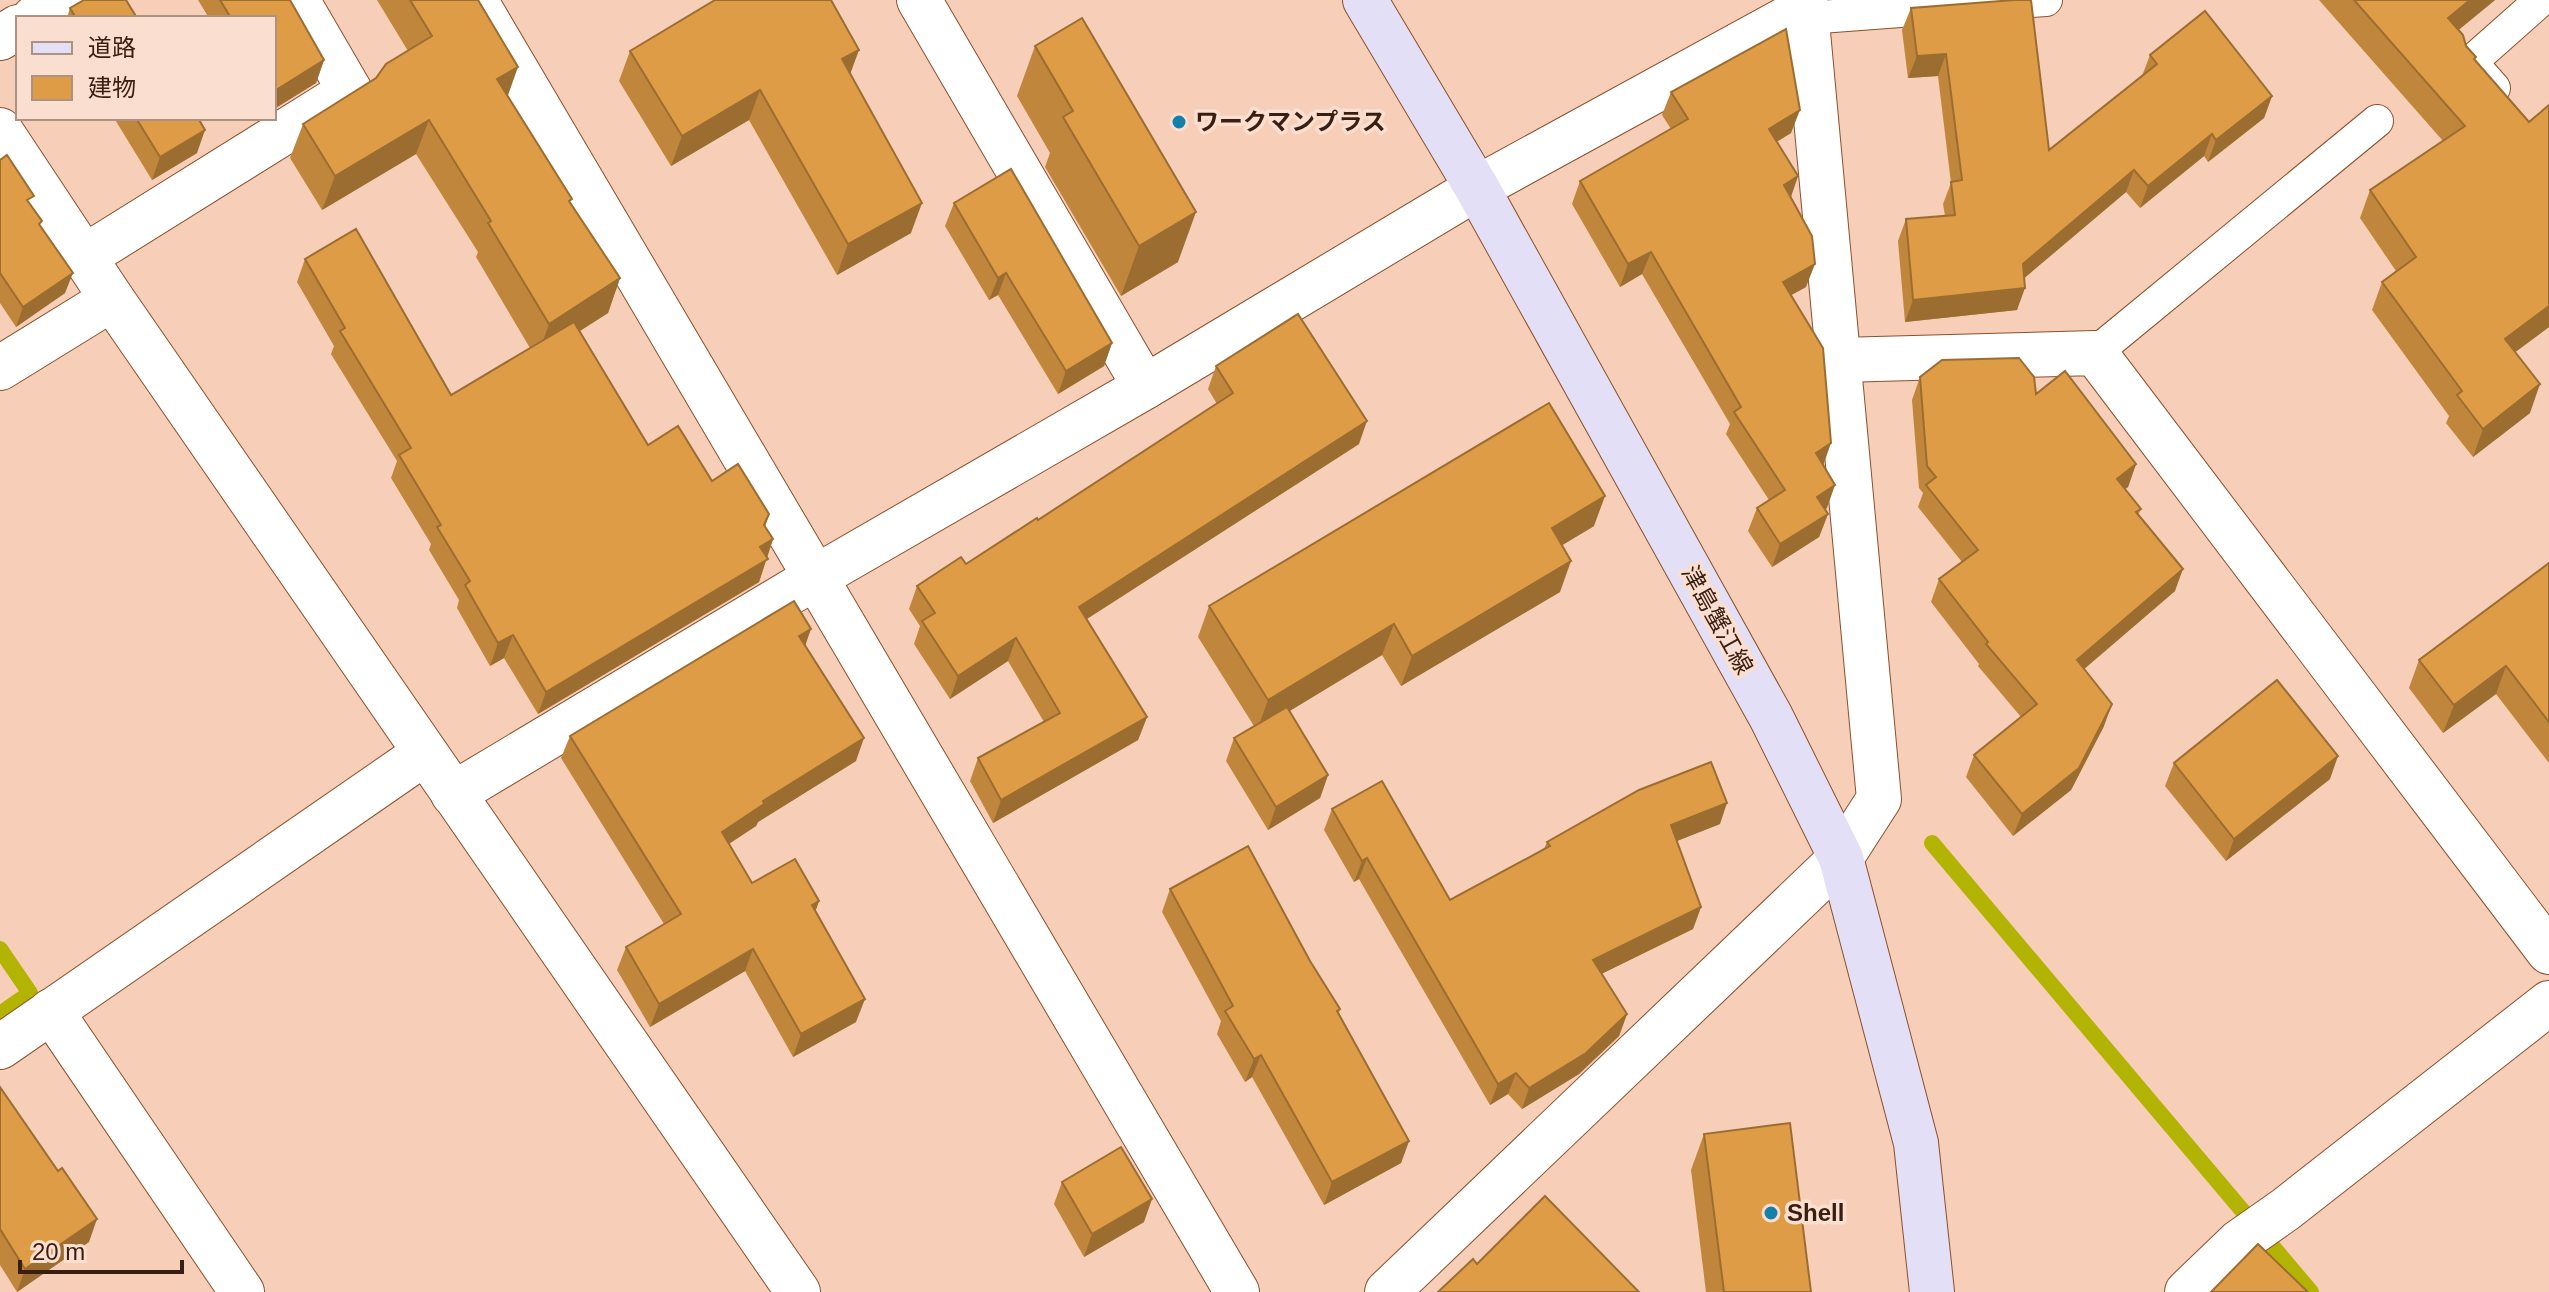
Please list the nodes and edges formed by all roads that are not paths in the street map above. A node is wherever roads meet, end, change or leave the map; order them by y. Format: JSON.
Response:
{"nodes":[{"id":1,"x":65,"y":0,"type":"edge"},
{"id":2,"x":297,"y":0,"type":"edge"},
{"id":3,"x":475,"y":0,"type":"edge"},
{"id":4,"x":919,"y":0,"type":"edge"},
{"id":5,"x":1365,"y":0,"type":"edge"},
{"id":6,"x":2046,"y":0,"type":"edge"},
{"id":7,"x":2541,"y":0,"type":"edge"},
{"id":8,"x":1806,"y":9,"type":"edge"},
{"id":9,"x":37,"y":16,"type":"edge"},
{"id":10,"x":2510,"y":107,"type":"edge"},
{"id":11,"x":2377,"y":121,"type":"dead end"},
{"id":12,"x":0,"y":130,"type":"edge"},
{"id":13,"x":1477,"y":188,"type":"junction"},
{"id":14,"x":84,"y":257,"type":"junction"},
{"id":15,"x":112,"y":299,"type":"junction"},
{"id":16,"x":2095,"y":353,"type":"junction"},
{"id":17,"x":1839,"y":360,"type":"junction"},
{"id":18,"x":0,"y":368,"type":"edge"},
{"id":19,"x":1145,"y":387,"type":"junction"},
{"id":20,"x":816,"y":577,"type":"junction"},
{"id":21,"x":425,"y":753,"type":"junction"},
{"id":22,"x":453,"y":794,"type":"junction"},
{"id":23,"x":1841,"y":858,"type":"junction"},
{"id":24,"x":2549,"y":952,"type":"edge"},
{"id":25,"x":2549,"y":1003,"type":"edge"},
{"id":26,"x":51,"y":1011,"type":"junction"},
{"id":27,"x":0,"y":1047,"type":"edge"},
{"id":28,"x":242,"y":1292,"type":"edge"},
{"id":29,"x":798,"y":1292,"type":"edge"},
{"id":30,"x":1237,"y":1292,"type":"edge"},
{"id":31,"x":1387,"y":1292,"type":"edge"},
{"id":32,"x":1932,"y":1292,"type":"edge"},
{"id":33,"x":2187,"y":1292,"type":"edge"}],
"edges":[{"from":1,"to":9,"type":"street"},
{"from":2,"to":14,"type":"street"},
{"from":3,"to":20,"type":"street"},
{"from":4,"to":19,"type":"street"},
{"from":5,"to":13,"type":"main road","name":"津島蟹江線"},
{"from":6,"to":8,"type":"lane"},
{"from":7,"to":10,"type":"lane"},
{"from":8,"to":13,"type":"street"},
{"from":8,"to":17,"type":"street"},
{"from":11,"to":16,"type":"lane"},
{"from":12,"to":14,"type":"street"},
{"from":13,"to":19,"type":"street"},
{"from":13,"to":23,"type":"main road","name":"津島蟹江線"},
{"from":14,"to":15,"type":"street"},
{"from":15,"to":18,"type":"street"},
{"from":15,"to":21,"type":"street"},
{"from":16,"to":17,"type":"street"},
{"from":16,"to":24,"type":"street"},
{"from":17,"to":23,"type":"street"},
{"from":19,"to":20,"type":"street"},
{"from":20,"to":22,"type":"street"},
{"from":20,"to":30,"type":"street"},
{"from":21,"to":22,"type":"street"},
{"from":21,"to":26,"type":"street"},
{"from":22,"to":29,"type":"street"},
{"from":23,"to":31,"type":"street"},
{"from":23,"to":32,"type":"main road","name":"津島蟹江線"},
{"from":25,"to":33,"type":"street"},
{"from":26,"to":27,"type":"street"},
{"from":26,"to":28,"type":"street"}]}
